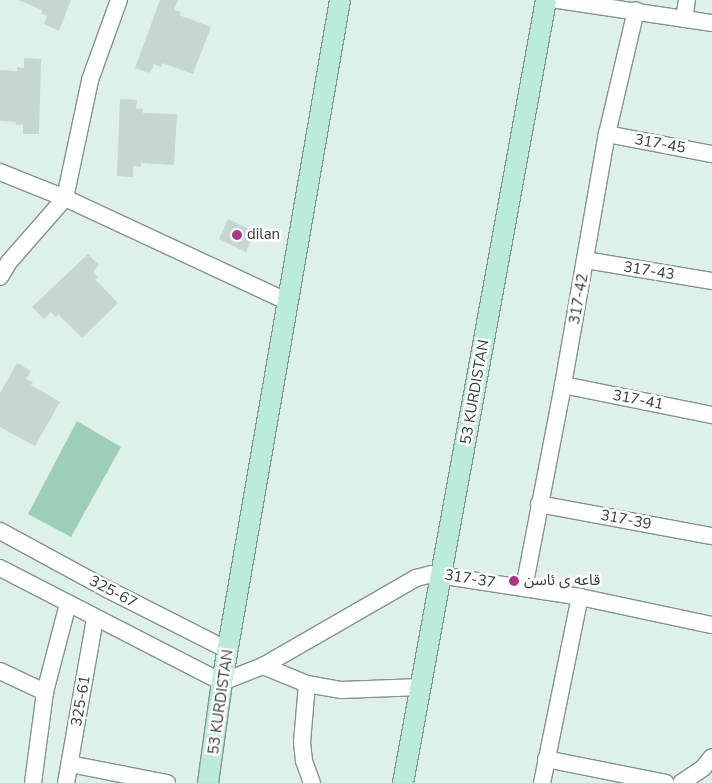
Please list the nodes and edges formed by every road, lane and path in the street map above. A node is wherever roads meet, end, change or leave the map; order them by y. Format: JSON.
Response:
{"nodes":[{"id":1,"x":119,"y":0,"type":"edge"},
{"id":2,"x":340,"y":0,"type":"edge"},
{"id":3,"x":546,"y":0,"type":"edge"},
{"id":4,"x":558,"y":0,"type":"edge"},
{"id":5,"x":687,"y":0,"type":"edge"},
{"id":6,"x":636,"y":10,"type":"junction"},
{"id":7,"x":684,"y":19,"type":"junction"},
{"id":8,"x":712,"y":23,"type":"edge"},
{"id":9,"x":608,"y":134,"type":"junction"},
{"id":10,"x":712,"y":154,"type":"edge"},
{"id":11,"x":0,"y":172,"type":"edge"},
{"id":12,"x":65,"y":198,"type":"junction"},
{"id":13,"x":585,"y":260,"type":"junction"},
{"id":14,"x":0,"y":277,"type":"edge"},
{"id":15,"x":712,"y":281,"type":"edge"},
{"id":16,"x":286,"y":301,"type":"junction"},
{"id":17,"x":563,"y":385,"type":"junction"},
{"id":18,"x":712,"y":415,"type":"edge"},
{"id":19,"x":539,"y":504,"type":"junction"},
{"id":20,"x":0,"y":531,"type":"edge"},
{"id":21,"x":712,"y":536,"type":"edge"},
{"id":22,"x":0,"y":568,"type":"edge"},
{"id":23,"x":442,"y":574,"type":"junction"},
{"id":24,"x":524,"y":588,"type":"junction"},
{"id":25,"x":580,"y":597,"type":"junction"},
{"id":26,"x":68,"y":604,"type":"junction"},
{"id":27,"x":95,"y":619,"type":"junction"},
{"id":28,"x":712,"y":625,"type":"edge"},
{"id":29,"x":228,"y":650,"type":"junction"},
{"id":30,"x":263,"y":666,"type":"junction"},
{"id":31,"x":0,"y":671,"type":"edge"},
{"id":32,"x":222,"y":682,"type":"junction"},
{"id":33,"x":307,"y":684,"type":"junction"},
{"id":34,"x":421,"y":687,"type":"junction"},
{"id":35,"x":45,"y":692,"type":"junction"},
{"id":36,"x":712,"y":757,"type":"edge"},
{"id":37,"x":546,"y":759,"type":"junction"},
{"id":38,"x":70,"y":764,"type":"junction"},
{"id":39,"x":33,"y":783,"type":"edge"},
{"id":40,"x":66,"y":783,"type":"edge"},
{"id":41,"x":167,"y":783,"type":"edge"},
{"id":42,"x":208,"y":783,"type":"edge"},
{"id":43,"x":312,"y":783,"type":"edge"},
{"id":44,"x":403,"y":783,"type":"edge"},
{"id":45,"x":542,"y":783,"type":"edge"},
{"id":46,"x":666,"y":783,"type":"edge"},
{"id":47,"x":681,"y":783,"type":"edge"}],
"edges":[{"from":1,"to":12,"type":"street"},
{"from":2,"to":16,"type":"main road","name":"53 KURDISTAN"},
{"from":3,"to":23,"type":"main road","name":"53 KURDISTAN"},
{"from":4,"to":6,"type":"street"},
{"from":5,"to":7,"type":"street"},
{"from":6,"to":7,"type":"street"},
{"from":6,"to":9,"type":"street","name":"317-42"},
{"from":7,"to":8,"type":"street"},
{"from":9,"to":10,"type":"street","name":"317-45"},
{"from":9,"to":13,"type":"street","name":"317-42"},
{"from":11,"to":12,"type":"street"},
{"from":12,"to":14,"type":"street"},
{"from":12,"to":16,"type":"street"},
{"from":13,"to":15,"type":"street","name":"317-43"},
{"from":13,"to":17,"type":"street","name":"317-42"},
{"from":16,"to":29,"type":"main road","name":"53 KURDISTAN"},
{"from":17,"to":18,"type":"street","name":"317-41"},
{"from":17,"to":19,"type":"street","name":"317-42"},
{"from":19,"to":21,"type":"street","name":"317-39"},
{"from":19,"to":24,"type":"street","name":"317-42"},
{"from":20,"to":29,"type":"street","name":"325-67"},
{"from":22,"to":26,"type":"street","name":"325-67"},
{"from":23,"to":24,"type":"street","name":"317-37"},
{"from":23,"to":30,"type":"street","name":"317-37"},
{"from":23,"to":34,"type":"main road","name":"53 KURDISTAN"},
{"from":24,"to":25,"type":"street","name":"317-37"},
{"from":25,"to":28,"type":"street","name":"317-37"},
{"from":25,"to":37,"type":"street"},
{"from":26,"to":27,"type":"street","name":"325-67"},
{"from":26,"to":35,"type":"street"},
{"from":27,"to":32,"type":"street","name":"325-67"},
{"from":27,"to":38,"type":"street","name":"325-61"},
{"from":29,"to":32,"type":"main road","name":"53 KURDISTAN"},
{"from":30,"to":32,"type":"street","name":"317-37"},
{"from":30,"to":33,"type":"street"},
{"from":31,"to":35,"type":"street"},
{"from":32,"to":42,"type":"main road","name":"53 KURDISTAN"},
{"from":33,"to":34,"type":"street"},
{"from":33,"to":43,"type":"street"},
{"from":34,"to":44,"type":"main road","name":"53 KURDISTAN"},
{"from":35,"to":39,"type":"street"},
{"from":36,"to":47,"type":"street"},
{"from":37,"to":45,"type":"street"},
{"from":37,"to":46,"type":"street"},
{"from":38,"to":40,"type":"street","name":"325-61"},
{"from":38,"to":41,"type":"street"}]}
